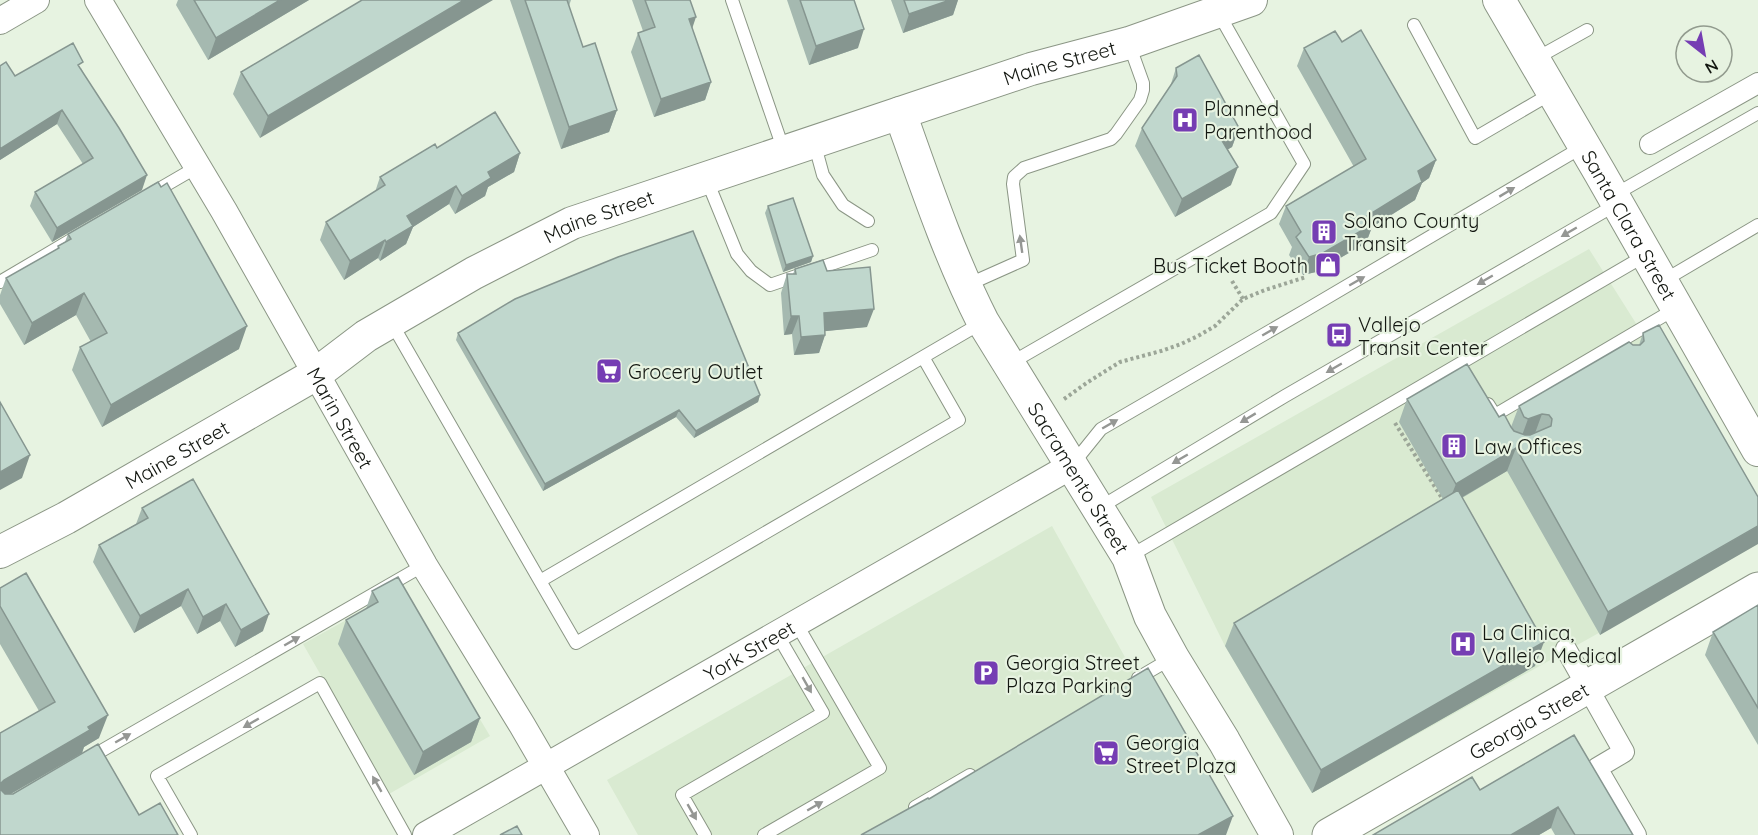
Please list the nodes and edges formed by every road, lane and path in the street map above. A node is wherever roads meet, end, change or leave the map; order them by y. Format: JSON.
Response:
{"nodes":[{"id":1,"x":36,"y":0,"type":"edge"},
{"id":2,"x":98,"y":0,"type":"edge"},
{"id":3,"x":732,"y":0,"type":"edge"},
{"id":4,"x":1251,"y":0,"type":"edge"},
{"id":5,"x":1499,"y":0,"type":"edge"},
{"id":6,"x":1218,"y":13,"type":"junction"},
{"id":7,"x":0,"y":21,"type":"edge"},
{"id":8,"x":1414,"y":25,"type":"dead end"},
{"id":9,"x":1587,"y":30,"type":"dead end"},
{"id":10,"x":1129,"y":43,"type":"junction"},
{"id":11,"x":1534,"y":60,"type":"junction"},
{"id":12,"x":1758,"y":83,"type":"edge"},
{"id":13,"x":1553,"y":93,"type":"junction"},
{"id":14,"x":900,"y":113,"type":"junction"},
{"id":15,"x":1758,"y":113,"type":"edge"},
{"id":16,"x":814,"y":142,"type":"junction"},
{"id":17,"x":1650,"y":144,"type":"dead end"},
{"id":18,"x":1584,"y":146,"type":"junction"},
{"id":19,"x":784,"y":152,"type":"junction"},
{"id":20,"x":197,"y":167,"type":"junction"},
{"id":21,"x":706,"y":178,"type":"junction"},
{"id":22,"x":142,"y":199,"type":"edge"},
{"id":23,"x":1616,"y":200,"type":"junction"},
{"id":24,"x":868,"y":221,"type":"dead end"},
{"id":25,"x":1758,"y":225,"type":"edge"},
{"id":26,"x":81,"y":235,"type":"edge"},
{"id":27,"x":872,"y":250,"type":"dead end"},
{"id":28,"x":1647,"y":254,"type":"junction"},
{"id":29,"x":1306,"y":278,"type":"dead end"},
{"id":30,"x":1232,"y":281,"type":"dead end"},
{"id":31,"x":0,"y":282,"type":"edge"},
{"id":32,"x":965,"y":285,"type":"junction"},
{"id":33,"x":1670,"y":294,"type":"junction"},
{"id":34,"x":1243,"y":299,"type":"junction"},
{"id":35,"x":391,"y":321,"type":"junction"},
{"id":36,"x":983,"y":322,"type":"junction"},
{"id":37,"x":922,"y":357,"type":"junction"},
{"id":38,"x":1009,"y":365,"type":"junction"},
{"id":39,"x":316,"y":374,"type":"junction"},
{"id":40,"x":1088,"y":382,"type":"dead end"},
{"id":41,"x":1484,"y":397,"type":"edge"},
{"id":42,"x":1395,"y":423,"type":"dead end"},
{"id":43,"x":1758,"y":450,"type":"edge"},
{"id":44,"x":1071,"y":466,"type":"junction"},
{"id":45,"x":1448,"y":506,"type":"edge"},
{"id":46,"x":1098,"y":508,"type":"junction"},
{"id":47,"x":0,"y":552,"type":"edge"},
{"id":48,"x":1128,"y":557,"type":"junction"},
{"id":49,"x":424,"y":565,"type":"junction"},
{"id":50,"x":540,"y":581,"type":"junction"},
{"id":51,"x":1758,"y":589,"type":"edge"},
{"id":52,"x":787,"y":629,"type":"junction"},
{"id":53,"x":1566,"y":649,"type":"dead end"},
{"id":54,"x":1173,"y":658,"type":"junction"},
{"id":55,"x":1125,"y":685,"type":"edge"},
{"id":56,"x":1588,"y":686,"type":"junction"},
{"id":57,"x":81,"y":763,"type":"edge"},
{"id":58,"x":545,"y":766,"type":"junction"},
{"id":59,"x":985,"y":767,"type":"edge"},
{"id":60,"x":908,"y":811,"type":"edge"},
{"id":61,"x":190,"y":835,"type":"edge"},
{"id":62,"x":405,"y":835,"type":"edge"},
{"id":63,"x":426,"y":835,"type":"edge"},
{"id":64,"x":586,"y":835,"type":"edge"},
{"id":65,"x":705,"y":835,"type":"edge"},
{"id":66,"x":764,"y":835,"type":"edge"},
{"id":67,"x":1277,"y":835,"type":"edge"},
{"id":68,"x":1329,"y":835,"type":"edge"},
{"id":69,"x":1636,"y":835,"type":"edge"}],
"edges":[{"from":1,"to":7,"type":"street"},
{"from":2,"to":20,"type":"street","name":"Marin Street"},
{"from":3,"to":19,"type":"lane"},
{"from":4,"to":6,"type":"street","name":"Maine Street"},
{"from":5,"to":11,"type":"street","name":"Santa Clara Street"},
{"from":6,"to":10,"type":"street","name":"Maine Street"},
{"from":6,"to":38,"type":"lane"},
{"from":8,"to":13,"type":"lane"},
{"from":9,"to":11,"type":"lane"},
{"from":10,"to":14,"type":"street","name":"Maine Street"},
{"from":32,"to":10,"type":"lane","one_way":true},
{"from":11,"to":13,"type":"street","name":"Santa Clara Street"},
{"from":12,"to":17,"type":"street"},
{"from":13,"to":18,"type":"street","name":"Santa Clara Street"},
{"from":14,"to":16,"type":"street","name":"Maine Street"},
{"from":14,"to":32,"type":"street","name":"Sacramento Street"},
{"from":15,"to":23,"type":"lane"},
{"from":16,"to":19,"type":"street","name":"Maine Street"},
{"from":16,"to":24,"type":"lane"},
{"from":18,"to":23,"type":"street","name":"Santa Clara Street"},
{"from":44,"to":18,"type":"lane","one_way":true},
{"from":19,"to":21,"type":"street","name":"Maine Street"},
{"from":20,"to":22,"type":"lane"},
{"from":20,"to":39,"type":"street","name":"Marin Street"},
{"from":21,"to":27,"type":"lane"},
{"from":21,"to":35,"type":"street","name":"Maine Street"},
{"from":23,"to":28,"type":"street","name":"Santa Clara Street"},
{"from":23,"to":46,"type":"lane","one_way":true},
{"from":25,"to":33,"type":"lane"},
{"from":26,"to":31,"type":"lane"},
{"from":28,"to":33,"type":"street","name":"Santa Clara Street"},
{"from":28,"to":48,"type":"lane"},
{"from":29,"to":34,"type":"path"},
{"from":30,"to":34,"type":"path"},
{"from":32,"to":36,"type":"street","name":"Sacramento Street"},
{"from":33,"to":41,"type":"lane"},
{"from":33,"to":43,"type":"street","name":"Santa Clara Street"},
{"from":34,"to":40,"type":"path"},
{"from":35,"to":39,"type":"street","name":"Maine Street"},
{"from":35,"to":50,"type":"lane"},
{"from":36,"to":37,"type":"lane"},
{"from":36,"to":38,"type":"street","name":"Sacramento Street"},
{"from":37,"to":50,"type":"lane"},
{"from":37,"to":50,"type":"lane"},
{"from":38,"to":44,"type":"street","name":"Sacramento Street"},
{"from":39,"to":47,"type":"street","name":"Maine Street"},
{"from":39,"to":49,"type":"street","name":"Marin Street"},
{"from":42,"to":45,"type":"path"},
{"from":44,"to":46,"type":"street","name":"Sacramento Street"},
{"from":44,"to":52,"type":"street","name":"York Street"},
{"from":46,"to":48,"type":"street","name":"Sacramento Street"},
{"from":48,"to":54,"type":"street","name":"Sacramento Street"},
{"from":57,"to":49,"type":"lane","one_way":true},
{"from":49,"to":58,"type":"street","name":"Marin Street"},
{"from":51,"to":56,"type":"main road","name":"Georgia Street"},
{"from":52,"to":58,"type":"street","name":"York Street"},
{"from":52,"to":65,"type":"lane","one_way":true},
{"from":66,"to":52,"type":"lane","one_way":true},
{"from":53,"to":56,"type":"street"},
{"from":54,"to":55,"type":"lane"},
{"from":54,"to":67,"type":"street","name":"Sacramento Street"},
{"from":56,"to":68,"type":"main road","name":"Georgia Street"},
{"from":56,"to":69,"type":"street"},
{"from":58,"to":63,"type":"street","name":"York Street"},
{"from":58,"to":64,"type":"street","name":"Marin Street"},
{"from":59,"to":60,"type":"lane"},
{"from":62,"to":61,"type":"lane","one_way":true}]}
